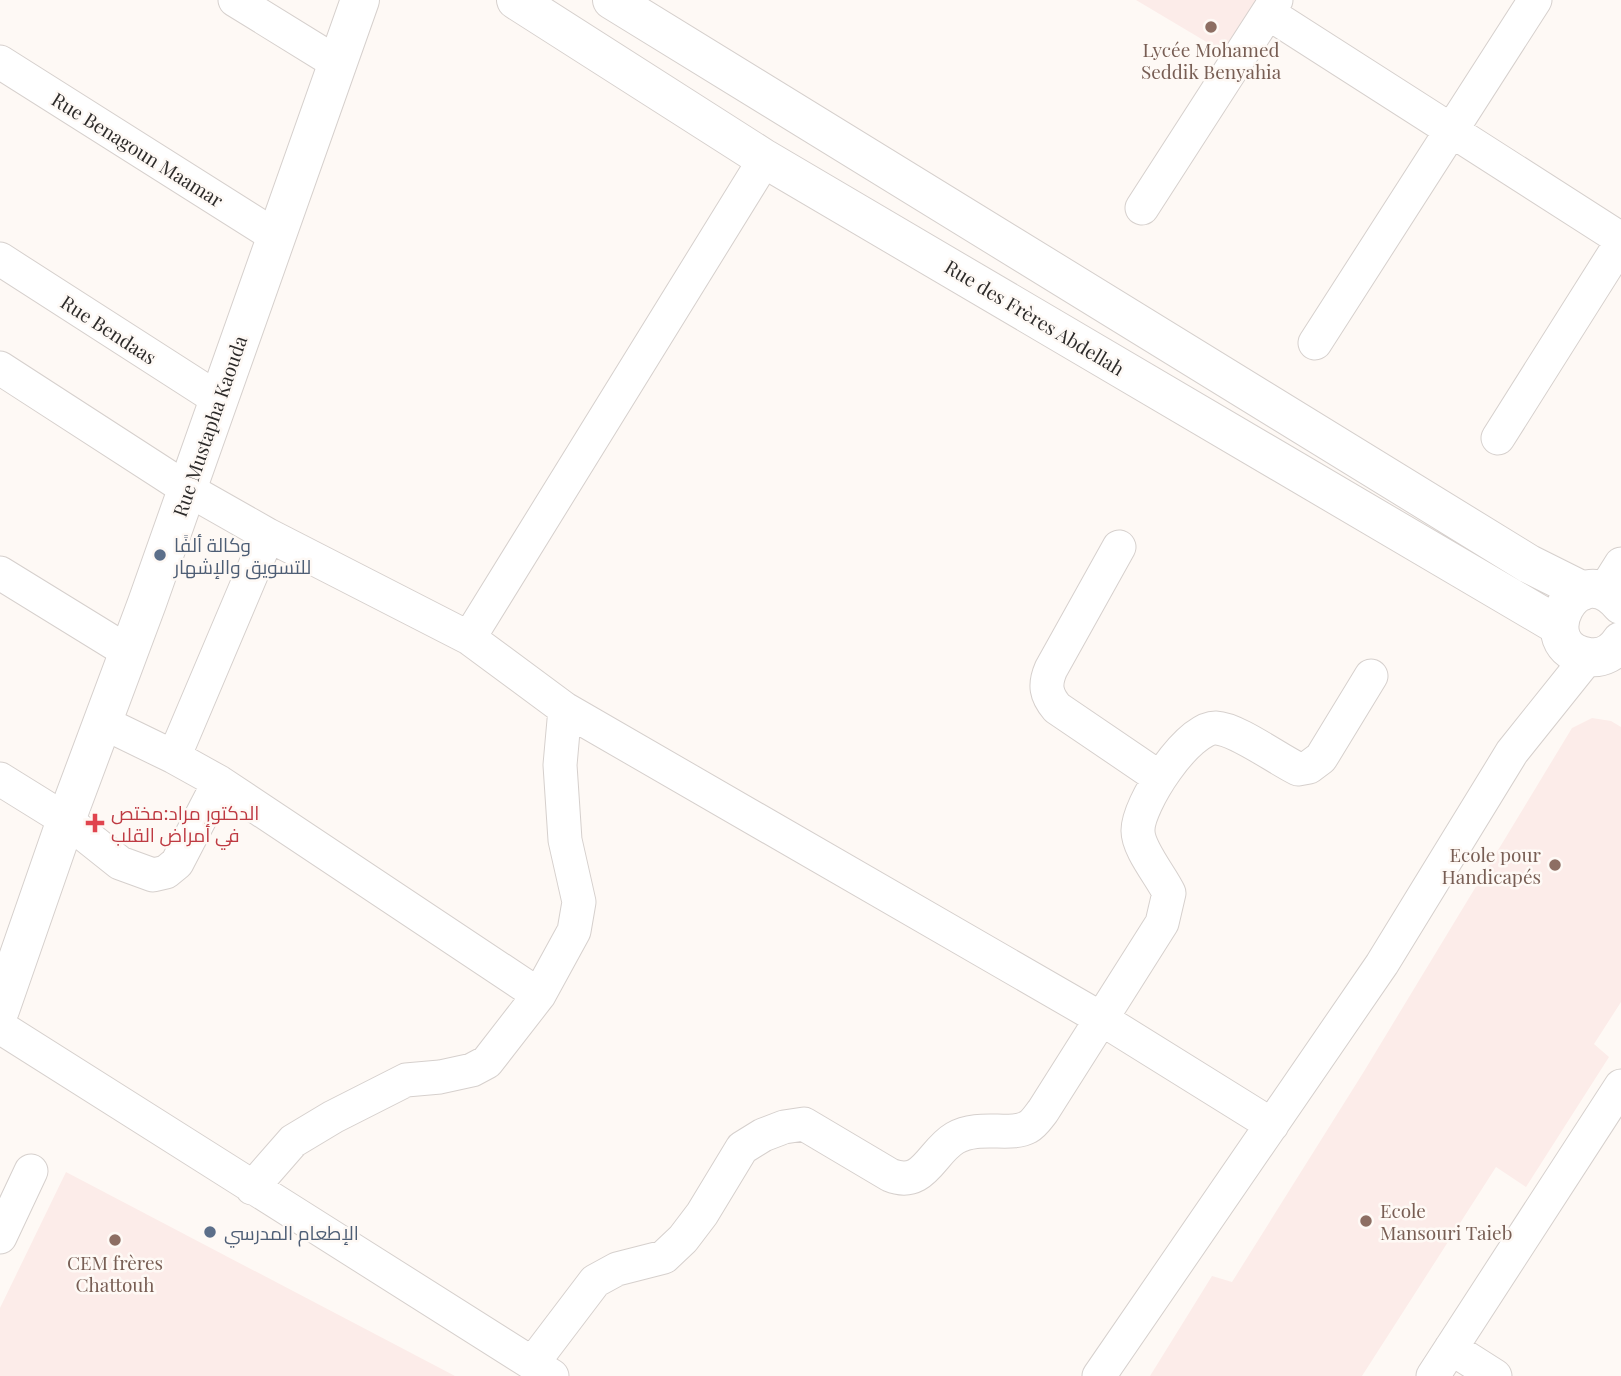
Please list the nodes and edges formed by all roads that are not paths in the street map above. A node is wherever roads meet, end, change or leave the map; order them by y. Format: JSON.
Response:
{"nodes":[{"id":1,"x":235,"y":0,"type":"edge"},
{"id":2,"x":360,"y":0,"type":"edge"},
{"id":3,"x":516,"y":0,"type":"edge"},
{"id":4,"x":612,"y":0,"type":"edge"},
{"id":5,"x":1535,"y":0,"type":"edge"},
{"id":6,"x":1272,"y":6,"type":"edge"},
{"id":7,"x":0,"y":62,"type":"edge"},
{"id":8,"x":337,"y":63,"type":"junction"},
{"id":9,"x":1451,"y":131,"type":"junction"},
{"id":10,"x":765,"y":159,"type":"junction"},
{"id":11,"x":1142,"y":208,"type":"dead end"},
{"id":12,"x":277,"y":237,"type":"junction"},
{"id":13,"x":1621,"y":241,"type":"edge"},
{"id":14,"x":0,"y":259,"type":"edge"},
{"id":15,"x":1315,"y":342,"type":"dead end"},
{"id":16,"x":0,"y":368,"type":"edge"},
{"id":17,"x":218,"y":399,"type":"junction"},
{"id":18,"x":1498,"y":438,"type":"dead end"},
{"id":19,"x":187,"y":489,"type":"junction"},
{"id":20,"x":268,"y":535,"type":"junction"},
{"id":21,"x":1119,"y":547,"type":"dead end"},
{"id":22,"x":0,"y":573,"type":"edge"},
{"id":23,"x":1607,"y":588,"type":"edge"},
{"id":24,"x":469,"y":638,"type":"junction"},
{"id":25,"x":1593,"y":647,"type":"edge"},
{"id":26,"x":130,"y":653,"type":"junction"},
{"id":27,"x":1371,"y":676,"type":"dead end"},
{"id":28,"x":565,"y":709,"type":"junction"},
{"id":29,"x":104,"y":723,"type":"junction"},
{"id":30,"x":174,"y":757,"type":"junction"},
{"id":31,"x":1160,"y":778,"type":"junction"},
{"id":32,"x":0,"y":779,"type":"edge"},
{"id":33,"x":219,"y":782,"type":"junction"},
{"id":34,"x":66,"y":820,"type":"junction"},
{"id":35,"x":539,"y":995,"type":"junction"},
{"id":36,"x":1,"y":1006,"type":"edge"},
{"id":37,"x":1100,"y":1018,"type":"junction"},
{"id":38,"x":1621,"y":1086,"type":"edge"},
{"id":39,"x":1272,"y":1125,"type":"junction"},
{"id":40,"x":31,"y":1171,"type":"dead end"},
{"id":41,"x":252,"y":1188,"type":"junction"},
{"id":42,"x":0,"y":1237,"type":"edge"},
{"id":43,"x":1451,"y":1348,"type":"junction"},
{"id":44,"x":542,"y":1370,"type":"edge"},
{"id":45,"x":1099,"y":1376,"type":"edge"},
{"id":46,"x":1433,"y":1376,"type":"edge"},
{"id":47,"x":1495,"y":1376,"type":"edge"}],
"edges":[{"from":1,"to":8,"type":"street"},
{"from":2,"to":8,"type":"main road","name":"Rue Mustapha Kaouda"},
{"from":3,"to":10,"type":"main road","name":"Rue des Frères Abdellah"},
{"from":4,"to":23,"type":"main road"},
{"from":5,"to":9,"type":"street"},
{"from":6,"to":9,"type":"street"},
{"from":6,"to":11,"type":"street"},
{"from":7,"to":12,"type":"street","name":"Rue Benagoun Maamar"},
{"from":8,"to":12,"type":"main road","name":"Rue Mustapha Kaouda"},
{"from":9,"to":13,"type":"street"},
{"from":9,"to":15,"type":"street"},
{"from":10,"to":24,"type":"street"},
{"from":10,"to":25,"type":"main road","name":"Rue des Frères Abdellah"},
{"from":12,"to":17,"type":"main road","name":"Rue Mustapha Kaouda"},
{"from":13,"to":18,"type":"street"},
{"from":14,"to":17,"type":"street","name":"Rue Bendaas"},
{"from":16,"to":19,"type":"street"},
{"from":17,"to":19,"type":"main road","name":"Rue Mustapha Kaouda"},
{"from":19,"to":20,"type":"street"},
{"from":19,"to":26,"type":"main road","name":"Rue Mustapha Kaouda"},
{"from":20,"to":24,"type":"street"},
{"from":20,"to":30,"type":"street"},
{"from":21,"to":31,"type":"street"},
{"from":22,"to":26,"type":"street"},
{"from":23,"to":25,"type":"main road"},
{"from":24,"to":28,"type":"street"},
{"from":25,"to":39,"type":"street"},
{"from":26,"to":29,"type":"main road","name":"Rue Mustapha Kaouda"},
{"from":27,"to":31,"type":"street"},
{"from":28,"to":35,"type":"street"},
{"from":28,"to":37,"type":"street"},
{"from":29,"to":30,"type":"street"},
{"from":29,"to":34,"type":"main road","name":"Rue Mustapha Kaouda"},
{"from":30,"to":33,"type":"street"},
{"from":31,"to":37,"type":"street"},
{"from":32,"to":34,"type":"street"},
{"from":33,"to":34,"type":"street"},
{"from":33,"to":35,"type":"street"},
{"from":34,"to":36,"type":"main road","name":"Rue Mustapha Kaouda"},
{"from":35,"to":41,"type":"street"},
{"from":36,"to":41,"type":"street"},
{"from":37,"to":39,"type":"street"},
{"from":37,"to":44,"type":"street"},
{"from":38,"to":43,"type":"street"},
{"from":39,"to":45,"type":"street"},
{"from":40,"to":42,"type":"street"},
{"from":41,"to":44,"type":"street"},
{"from":43,"to":46,"type":"street"},
{"from":43,"to":47,"type":"street"}]}
